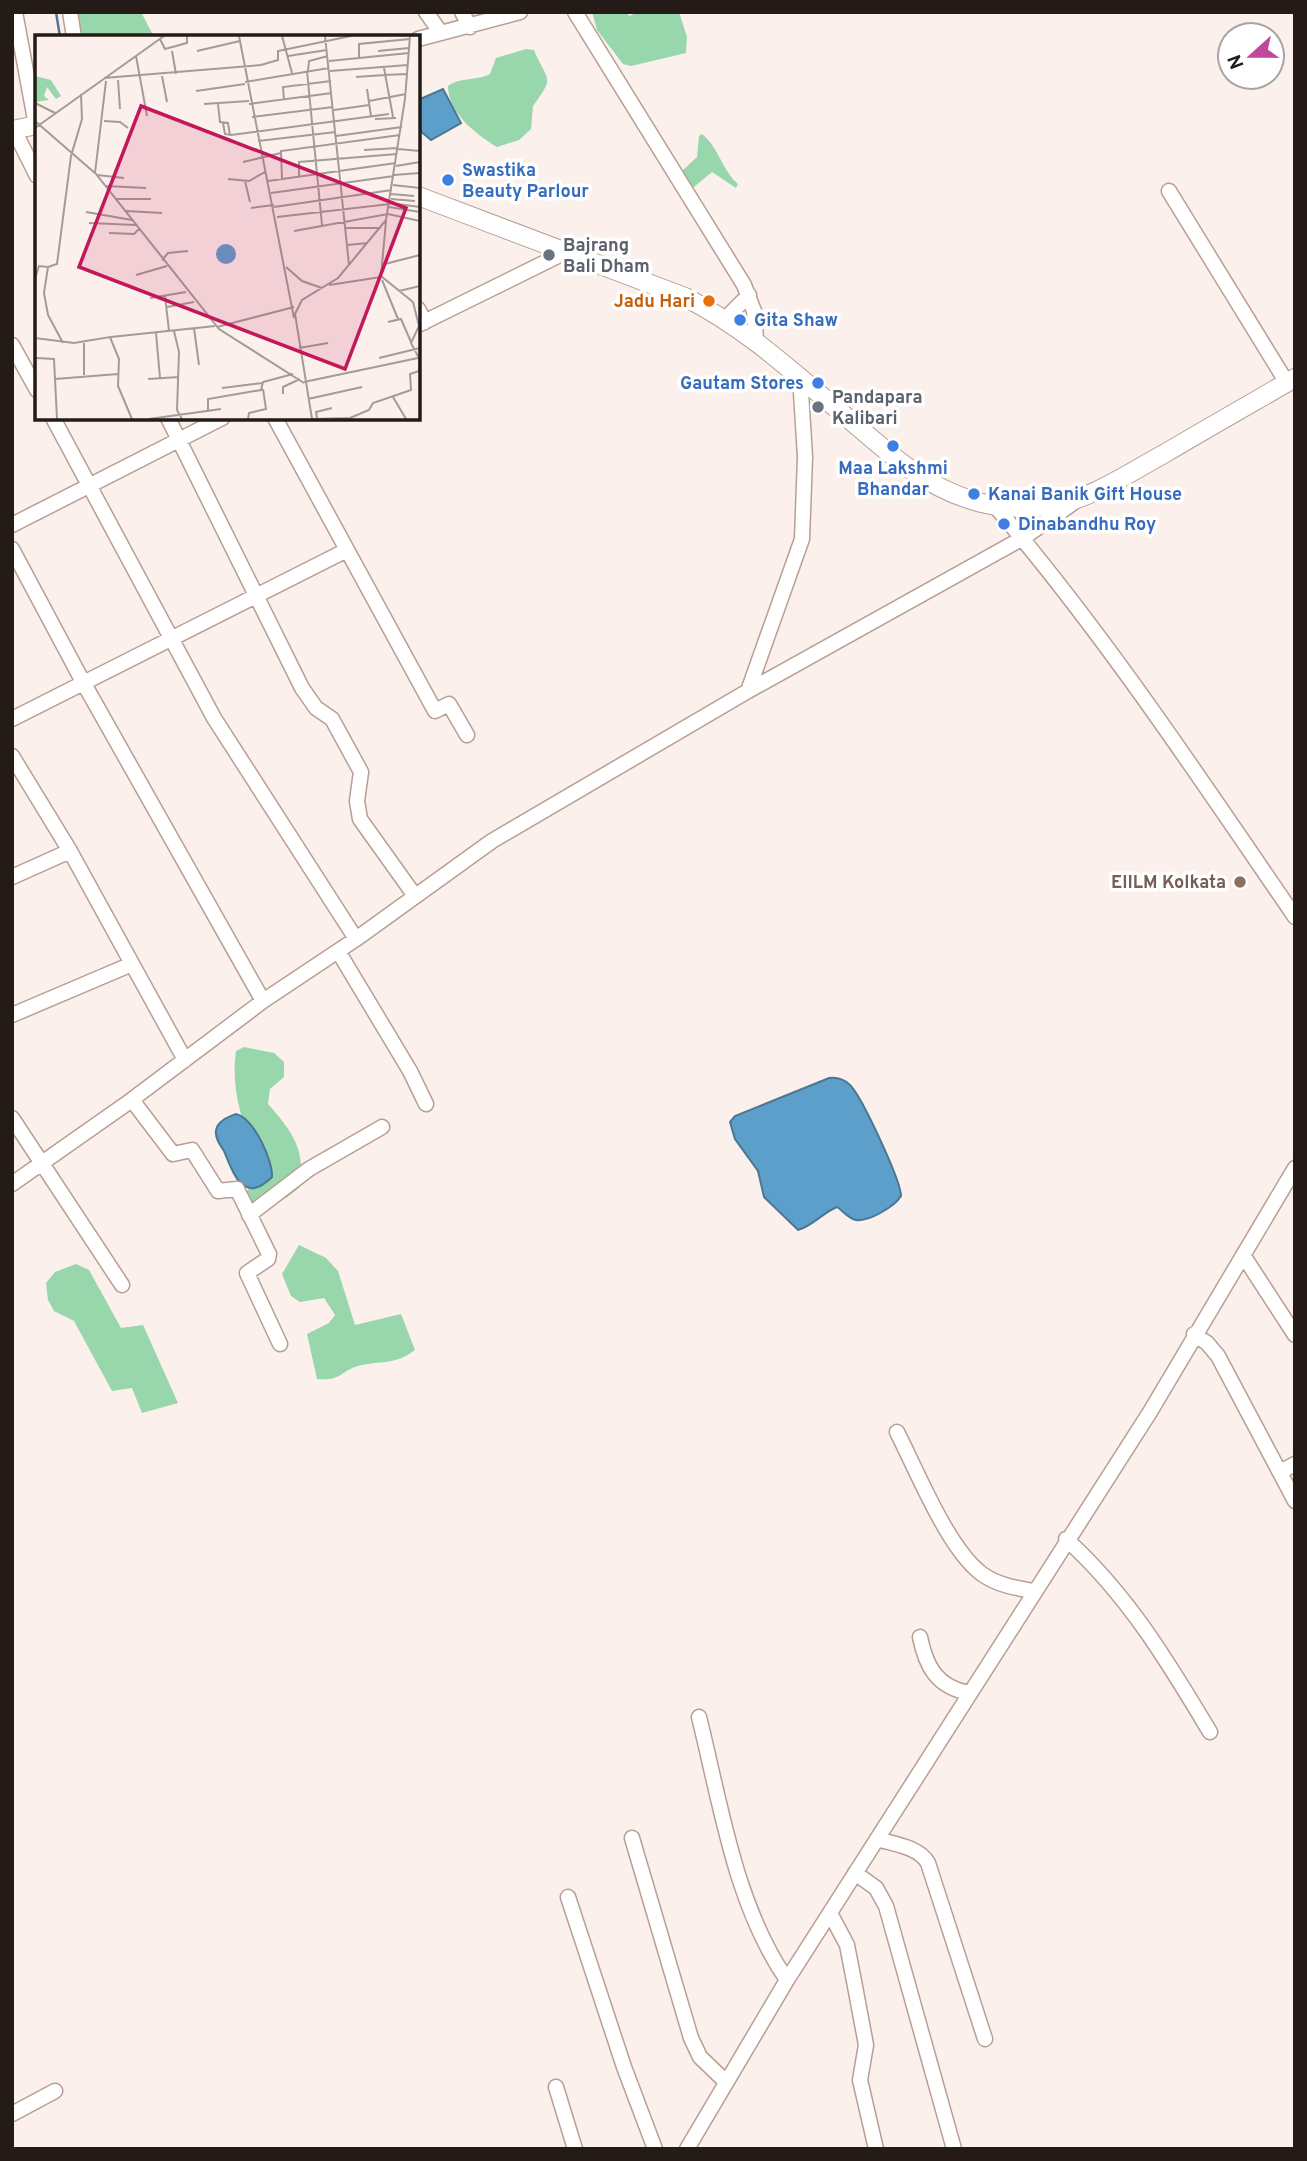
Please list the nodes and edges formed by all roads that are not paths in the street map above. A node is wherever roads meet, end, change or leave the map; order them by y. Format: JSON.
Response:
{"nodes":[{"id":1,"x":15,"y":12,"type":"edge"},
{"id":2,"x":70,"y":12,"type":"edge"},
{"id":3,"x":426,"y":12,"type":"edge"},
{"id":4,"x":462,"y":12,"type":"edge"},
{"id":5,"x":520,"y":12,"type":"edge"},
{"id":6,"x":575,"y":12,"type":"edge"},
{"id":7,"x":470,"y":27,"type":"junction"},
{"id":8,"x":441,"y":33,"type":"junction"},
{"id":9,"x":74,"y":35,"type":"edge"},
{"id":10,"x":420,"y":38,"type":"edge"},
{"id":11,"x":35,"y":117,"type":"edge"},
{"id":12,"x":16,"y":136,"type":"edge"},
{"id":13,"x":33,"y":170,"type":"edge"},
{"id":14,"x":1169,"y":191,"type":"dead end"},
{"id":15,"x":420,"y":197,"type":"edge"},
{"id":16,"x":564,"y":253,"type":"junction"},
{"id":17,"x":749,"y":295,"type":"junction"},
{"id":18,"x":726,"y":318,"type":"junction"},
{"id":19,"x":420,"y":319,"type":"edge"},
{"id":20,"x":756,"y":340,"type":"junction"},
{"id":21,"x":12,"y":345,"type":"edge"},
{"id":22,"x":800,"y":376,"type":"junction"},
{"id":23,"x":1291,"y":381,"type":"edge"},
{"id":24,"x":35,"y":386,"type":"edge"},
{"id":25,"x":53,"y":420,"type":"edge"},
{"id":26,"x":169,"y":420,"type":"edge"},
{"id":27,"x":218,"y":420,"type":"edge"},
{"id":28,"x":276,"y":420,"type":"edge"},
{"id":29,"x":180,"y":440,"type":"junction"},
{"id":30,"x":90,"y":486,"type":"junction"},
{"id":31,"x":1083,"y":496,"type":"junction"},
{"id":32,"x":995,"y":506,"type":"junction"},
{"id":33,"x":12,"y":525,"type":"edge"},
{"id":34,"x":1023,"y":538,"type":"junction"},
{"id":35,"x":12,"y":550,"type":"edge"},
{"id":36,"x":347,"y":550,"type":"junction"},
{"id":37,"x":257,"y":594,"type":"junction"},
{"id":38,"x":169,"y":637,"type":"junction"},
{"id":39,"x":83,"y":682,"type":"junction"},
{"id":40,"x":748,"y":691,"type":"junction"},
{"id":41,"x":12,"y":719,"type":"edge"},
{"id":42,"x":467,"y":735,"type":"dead end"},
{"id":43,"x":12,"y":756,"type":"edge"},
{"id":44,"x":70,"y":850,"type":"junction"},
{"id":45,"x":12,"y":877,"type":"edge"},
{"id":46,"x":415,"y":896,"type":"junction"},
{"id":47,"x":1295,"y":917,"type":"edge"},
{"id":48,"x":356,"y":939,"type":"junction"},
{"id":49,"x":338,"y":951,"type":"junction"},
{"id":50,"x":132,"y":964,"type":"junction"},
{"id":51,"x":262,"y":1001,"type":"junction"},
{"id":52,"x":12,"y":1015,"type":"edge"},
{"id":53,"x":185,"y":1060,"type":"junction"},
{"id":54,"x":132,"y":1100,"type":"junction"},
{"id":55,"x":426,"y":1104,"type":"dead end"},
{"id":56,"x":12,"y":1118,"type":"edge"},
{"id":57,"x":383,"y":1127,"type":"dead end"},
{"id":58,"x":42,"y":1164,"type":"junction"},
{"id":59,"x":1295,"y":1168,"type":"edge"},
{"id":60,"x":12,"y":1184,"type":"edge"},
{"id":61,"x":250,"y":1215,"type":"junction"},
{"id":62,"x":1243,"y":1255,"type":"junction"},
{"id":63,"x":122,"y":1285,"type":"dead end"},
{"id":64,"x":1194,"y":1334,"type":"junction"},
{"id":65,"x":1295,"y":1335,"type":"edge"},
{"id":66,"x":280,"y":1343,"type":"dead end"},
{"id":67,"x":899,"y":1435,"type":"dead end"},
{"id":68,"x":1295,"y":1464,"type":"edge"},
{"id":69,"x":1280,"y":1472,"type":"junction"},
{"id":70,"x":1295,"y":1501,"type":"edge"},
{"id":71,"x":1066,"y":1539,"type":"junction"},
{"id":72,"x":1033,"y":1591,"type":"junction"},
{"id":73,"x":920,"y":1637,"type":"dead end"},
{"id":74,"x":969,"y":1693,"type":"junction"},
{"id":75,"x":699,"y":1717,"type":"dead end"},
{"id":76,"x":1210,"y":1732,"type":"dead end"},
{"id":77,"x":632,"y":1838,"type":"dead end"},
{"id":78,"x":877,"y":1839,"type":"junction"},
{"id":79,"x":855,"y":1873,"type":"junction"},
{"id":80,"x":568,"y":1897,"type":"dead end"},
{"id":81,"x":830,"y":1913,"type":"junction"},
{"id":82,"x":787,"y":1980,"type":"junction"},
{"id":83,"x":985,"y":2039,"type":"dead end"},
{"id":84,"x":726,"y":2081,"type":"junction"},
{"id":85,"x":556,"y":2087,"type":"dead end"},
{"id":86,"x":55,"y":2091,"type":"dead end"},
{"id":87,"x":12,"y":2114,"type":"edge"},
{"id":88,"x":575,"y":2149,"type":"edge"},
{"id":89,"x":655,"y":2149,"type":"edge"},
{"id":90,"x":687,"y":2149,"type":"edge"},
{"id":91,"x":876,"y":2149,"type":"edge"},
{"id":92,"x":954,"y":2149,"type":"edge"}],
"edges":[{"from":1,"to":11,"type":"street"},
{"from":2,"to":9,"type":"street"},
{"from":3,"to":8,"type":"street"},
{"from":4,"to":7,"type":"street"},
{"from":5,"to":7,"type":"street"},
{"from":6,"to":17,"type":"street"},
{"from":7,"to":8,"type":"street"},
{"from":8,"to":10,"type":"street"},
{"from":11,"to":12,"type":"main road"},
{"from":12,"to":13,"type":"street"},
{"from":14,"to":23,"type":"street"},
{"from":15,"to":16,"type":"main road"},
{"from":16,"to":18,"type":"main road"},
{"from":16,"to":19,"type":"street"},
{"from":17,"to":18,"type":"street"},
{"from":17,"to":20,"type":"street"},
{"from":18,"to":20,"type":"main road"},
{"from":20,"to":22,"type":"main road"},
{"from":21,"to":24,"type":"street"},
{"from":22,"to":32,"type":"main road"},
{"from":22,"to":40,"type":"street"},
{"from":23,"to":31,"type":"main road"},
{"from":25,"to":30,"type":"street"},
{"from":26,"to":29,"type":"street"},
{"from":27,"to":29,"type":"street"},
{"from":28,"to":36,"type":"street"},
{"from":29,"to":30,"type":"street"},
{"from":29,"to":37,"type":"street"},
{"from":30,"to":33,"type":"street"},
{"from":30,"to":38,"type":"street"},
{"from":31,"to":32,"type":"main road"},
{"from":31,"to":34,"type":"street"},
{"from":32,"to":34,"type":"street"},
{"from":34,"to":40,"type":"street"},
{"from":34,"to":47,"type":"street"},
{"from":35,"to":39,"type":"street"},
{"from":36,"to":37,"type":"street"},
{"from":36,"to":42,"type":"street"},
{"from":37,"to":38,"type":"street"},
{"from":37,"to":46,"type":"street"},
{"from":38,"to":39,"type":"street"},
{"from":38,"to":48,"type":"street"},
{"from":39,"to":41,"type":"street"},
{"from":39,"to":51,"type":"street"},
{"from":40,"to":46,"type":"street"},
{"from":43,"to":44,"type":"street"},
{"from":44,"to":45,"type":"street"},
{"from":44,"to":50,"type":"street"},
{"from":46,"to":48,"type":"street"},
{"from":48,"to":49,"type":"street"},
{"from":49,"to":51,"type":"street"},
{"from":49,"to":55,"type":"street"},
{"from":50,"to":52,"type":"street"},
{"from":50,"to":53,"type":"street"},
{"from":51,"to":53,"type":"street"},
{"from":53,"to":54,"type":"street"},
{"from":54,"to":58,"type":"street"},
{"from":54,"to":61,"type":"street"},
{"from":56,"to":58,"type":"street"},
{"from":57,"to":61,"type":"street"},
{"from":58,"to":60,"type":"street"},
{"from":58,"to":63,"type":"street"},
{"from":59,"to":62,"type":"street"},
{"from":61,"to":66,"type":"street"},
{"from":62,"to":64,"type":"street"},
{"from":62,"to":65,"type":"street"},
{"from":64,"to":69,"type":"street"},
{"from":64,"to":71,"type":"street"},
{"from":67,"to":72,"type":"street"},
{"from":68,"to":69,"type":"street"},
{"from":69,"to":70,"type":"street"},
{"from":71,"to":72,"type":"street"},
{"from":71,"to":76,"type":"street"},
{"from":72,"to":74,"type":"street"},
{"from":73,"to":74,"type":"street"},
{"from":74,"to":78,"type":"street"},
{"from":75,"to":82,"type":"street"},
{"from":77,"to":84,"type":"street"},
{"from":78,"to":79,"type":"street"},
{"from":78,"to":83,"type":"street"},
{"from":79,"to":81,"type":"street"},
{"from":79,"to":92,"type":"street"},
{"from":80,"to":89,"type":"street"},
{"from":81,"to":82,"type":"street"},
{"from":81,"to":91,"type":"street"},
{"from":82,"to":84,"type":"street"},
{"from":84,"to":90,"type":"street"},
{"from":85,"to":88,"type":"street"},
{"from":86,"to":87,"type":"street"}]}
